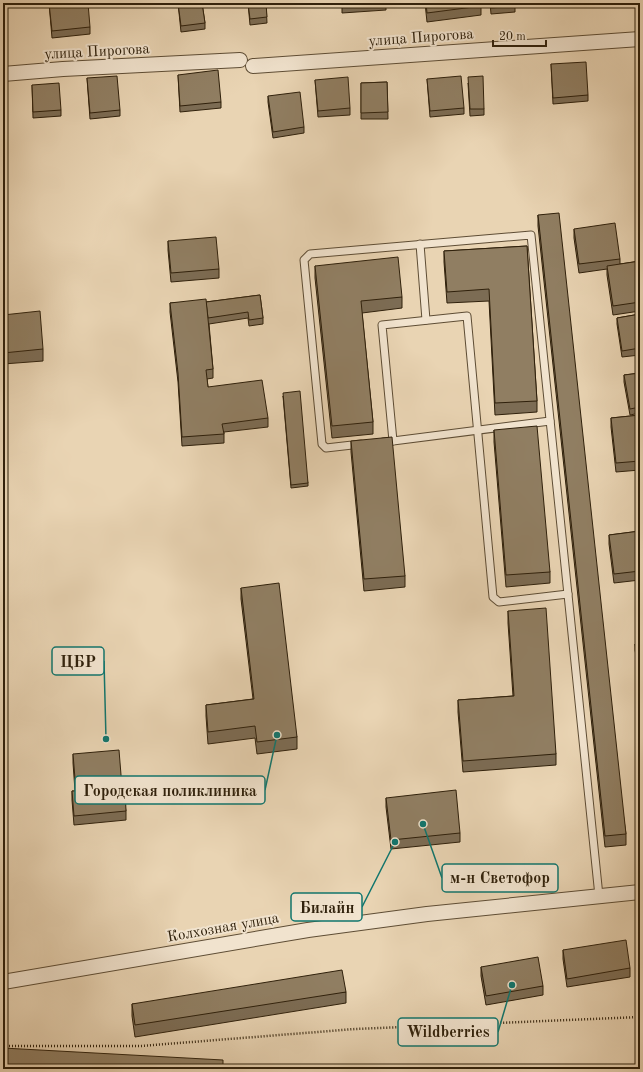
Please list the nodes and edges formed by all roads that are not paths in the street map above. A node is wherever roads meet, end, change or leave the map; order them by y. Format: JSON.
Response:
{"nodes":[{"id":1,"x":640,"y":38,"type":"edge"},
{"id":2,"x":3,"y":74,"type":"edge"},
{"id":3,"x":420,"y":244,"type":"junction"},
{"id":4,"x":426,"y":320,"type":"junction"},
{"id":5,"x":550,"y":421,"type":"junction"},
{"id":6,"x":479,"y":430,"type":"junction"},
{"id":7,"x":393,"y":441,"type":"junction"},
{"id":8,"x":568,"y":594,"type":"junction"},
{"id":9,"x":640,"y":892,"type":"edge"},
{"id":10,"x":598,"y":896,"type":"junction"},
{"id":11,"x":3,"y":982,"type":"edge"}],
"edges":[{"from":1,"to":2,"type":"street","name":"улица Пирогова"},
{"from":3,"to":4,"type":"lane"},
{"from":3,"to":5,"type":"lane"},
{"from":3,"to":7,"type":"lane"},
{"from":4,"to":6,"type":"lane"},
{"from":4,"to":7,"type":"lane"},
{"from":5,"to":6,"type":"lane"},
{"from":5,"to":8,"type":"lane"},
{"from":6,"to":7,"type":"lane"},
{"from":6,"to":8,"type":"lane"},
{"from":8,"to":10,"type":"lane"},
{"from":9,"to":10,"type":"street","name":"Колхозная улица"},
{"from":10,"to":11,"type":"street","name":"Колхозная улица"}]}
